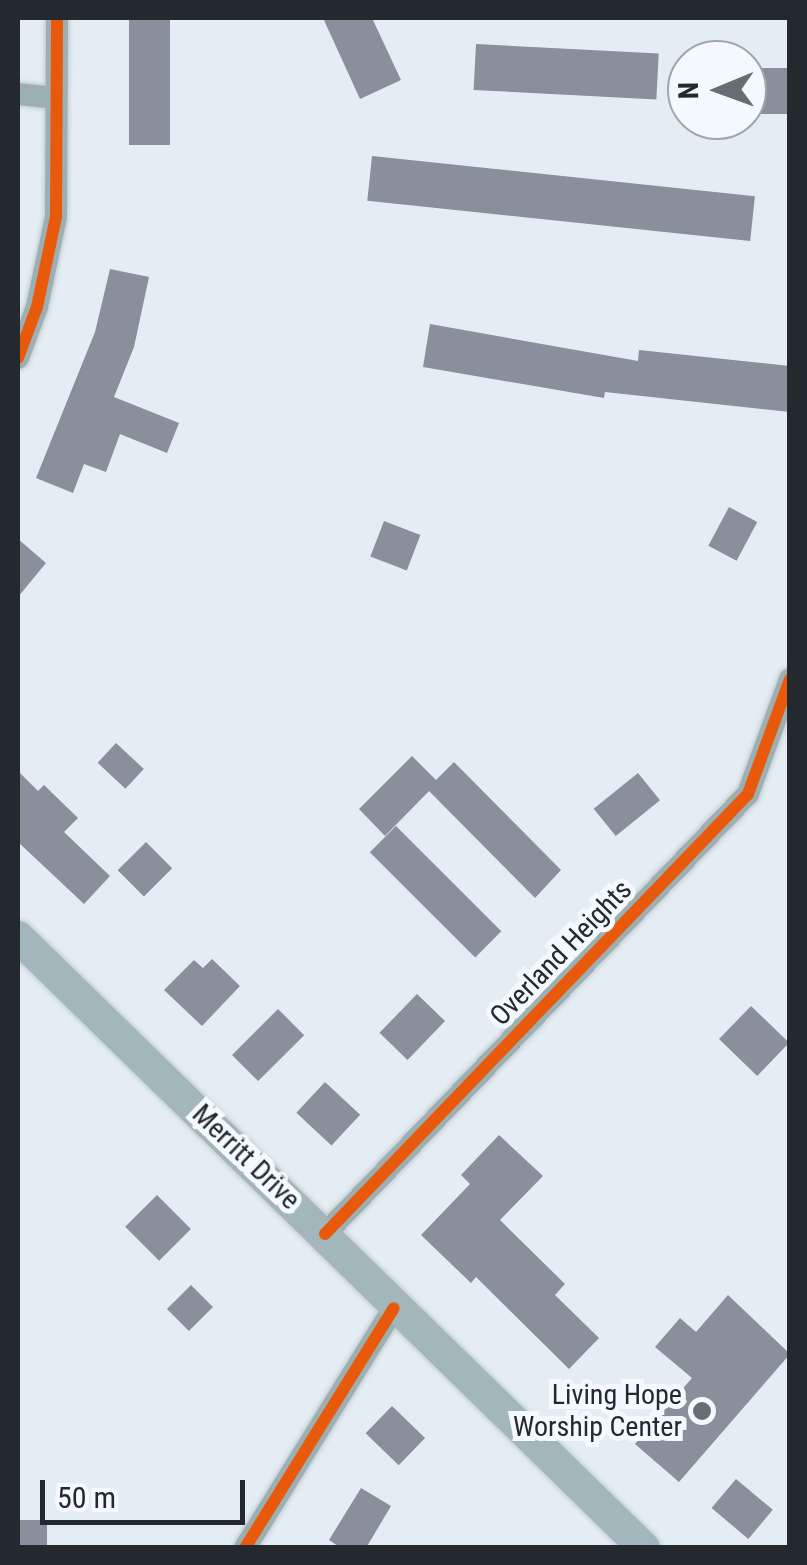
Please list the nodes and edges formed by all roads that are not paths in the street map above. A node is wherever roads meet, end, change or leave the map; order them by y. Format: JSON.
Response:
{"nodes":[{"id":1,"x":58,"y":18,"type":"edge"},
{"id":2,"x":18,"y":94,"type":"edge"},
{"id":3,"x":56,"y":98,"type":"junction"},
{"id":4,"x":18,"y":358,"type":"edge"},
{"id":5,"x":790,"y":679,"type":"edge"},
{"id":6,"x":18,"y":937,"type":"edge"},
{"id":7,"x":325,"y":1234,"type":"junction"},
{"id":8,"x":394,"y":1308,"type":"junction"},
{"id":9,"x":245,"y":1548,"type":"edge"},
{"id":10,"x":644,"y":1548,"type":"edge"}],
"edges":[{"from":1,"to":3,"type":"street"},
{"from":2,"to":3,"type":"street"},
{"from":3,"to":4,"type":"street"},
{"from":5,"to":7,"type":"street","name":"Overland Heights"},
{"from":6,"to":7,"type":"main road","name":"Merritt Drive"},
{"from":7,"to":8,"type":"main road","name":"Merritt Drive"},
{"from":8,"to":9,"type":"street"},
{"from":8,"to":10,"type":"main road","name":"Merritt Drive"}]}
